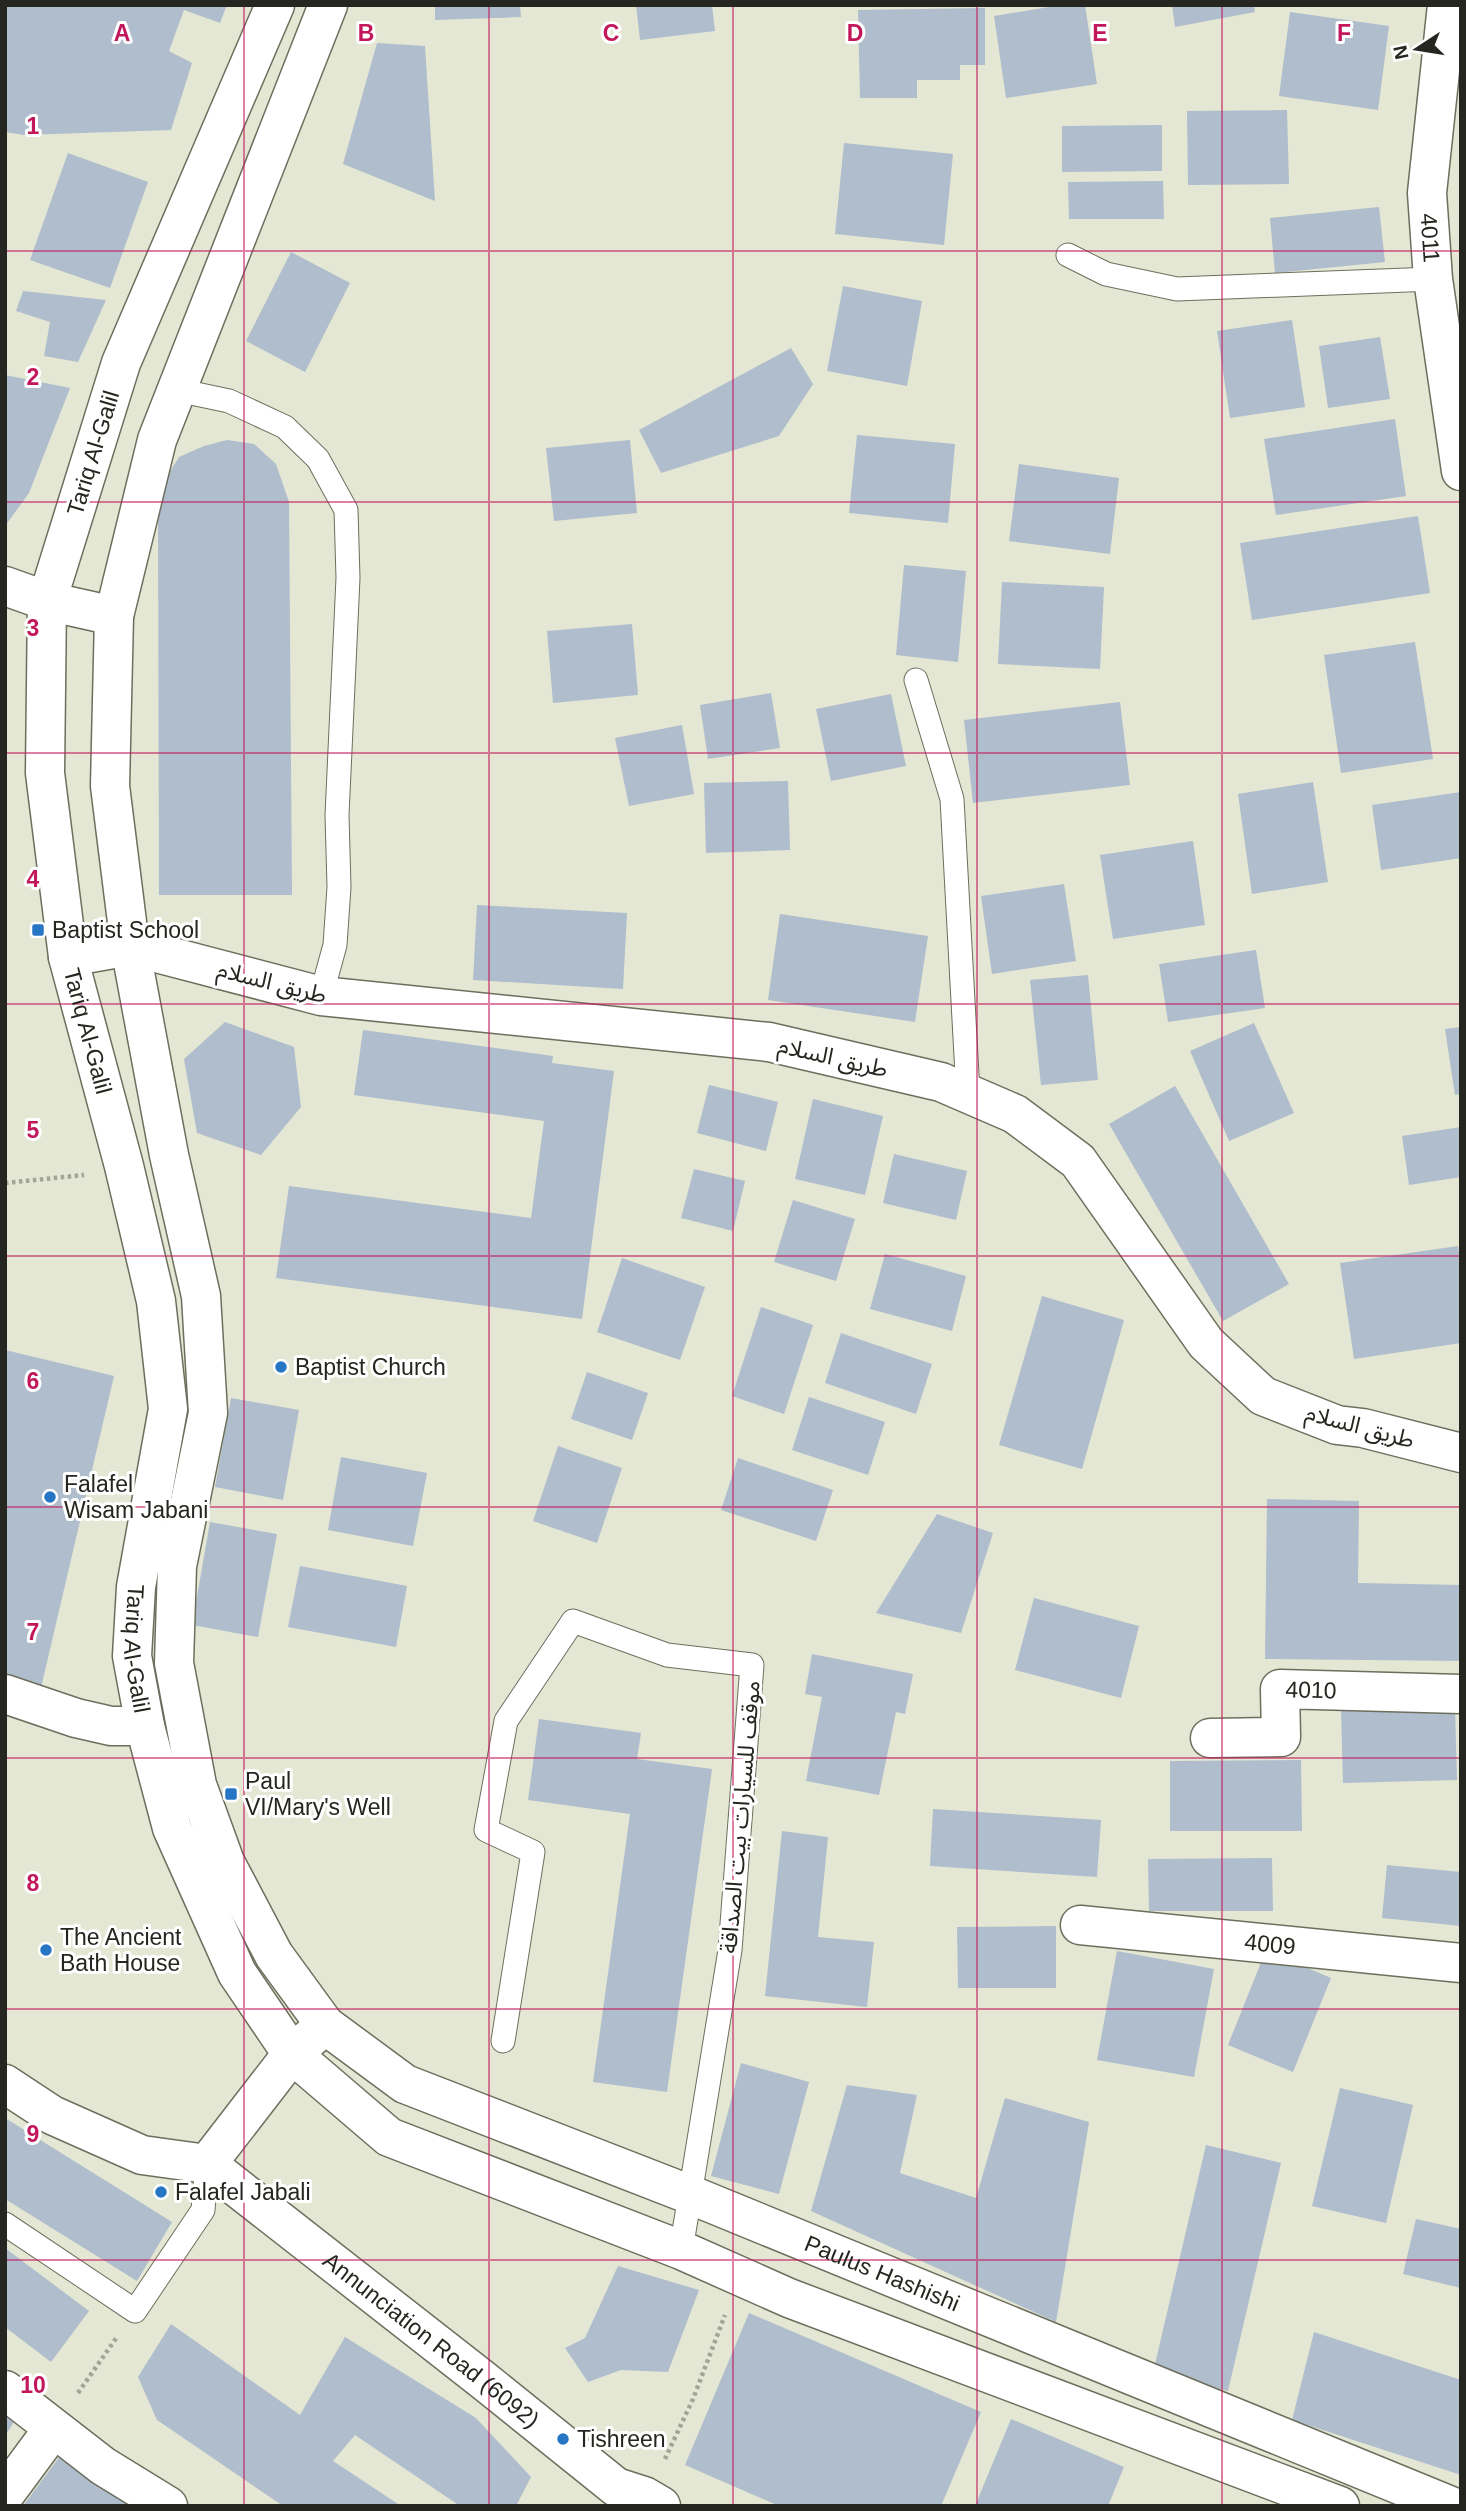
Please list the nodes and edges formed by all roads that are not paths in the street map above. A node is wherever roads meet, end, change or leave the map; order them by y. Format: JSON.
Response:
{"nodes":[{"id":1,"x":275,"y":5,"type":"edge"},
{"id":2,"x":328,"y":5,"type":"edge"},
{"id":3,"x":1447,"y":5,"type":"edge"},
{"id":4,"x":1068,"y":255,"type":"dead end"},
{"id":5,"x":1433,"y":279,"type":"junction"},
{"id":6,"x":177,"y":390,"type":"junction"},
{"id":7,"x":1461,"y":471,"type":"edge"},
{"id":8,"x":5,"y":586,"type":"edge"},
{"id":9,"x":47,"y":601,"type":"junction"},
{"id":10,"x":114,"y":616,"type":"junction"},
{"id":11,"x":916,"y":680,"type":"dead end"},
{"id":12,"x":130,"y":946,"type":"junction"},
{"id":13,"x":68,"y":957,"type":"junction"},
{"id":14,"x":321,"y":996,"type":"junction"},
{"id":15,"x":968,"y":1093,"type":"junction"},
{"id":16,"x":1461,"y":1453,"type":"edge"},
{"id":17,"x":1461,"y":1694,"type":"edge"},
{"id":18,"x":5,"y":1695,"type":"edge"},
{"id":19,"x":145,"y":1726,"type":"junction"},
{"id":20,"x":1210,"y":1738,"type":"dead end"},
{"id":21,"x":1080,"y":1925,"type":"dead end"},
{"id":22,"x":1461,"y":1963,"type":"edge"},
{"id":23,"x":325,"y":2025,"type":"junction"},
{"id":24,"x":503,"y":2041,"type":"dead end"},
{"id":25,"x":292,"y":2054,"type":"junction"},
{"id":26,"x":5,"y":2084,"type":"edge"},
{"id":27,"x":207,"y":2164,"type":"junction"},
{"id":28,"x":691,"y":2195,"type":"junction"},
{"id":29,"x":5,"y":2224,"type":"edge"},
{"id":30,"x":681,"y":2250,"type":"junction"},
{"id":31,"x":5,"y":2390,"type":"edge"},
{"id":32,"x":53,"y":2429,"type":"junction"},
{"id":33,"x":5,"y":2494,"type":"edge"},
{"id":34,"x":630,"y":2500,"type":"edge"},
{"id":35,"x":168,"y":2506,"type":"edge"},
{"id":36,"x":1340,"y":2506,"type":"edge"},
{"id":37,"x":1451,"y":2506,"type":"edge"}],
"edges":[{"from":1,"to":9,"type":"street","name":"Tariq Al-Galil"},
{"from":2,"to":6,"type":"street","name":"Tariq Al-Galil"},
{"from":3,"to":5,"type":"street","name":"4011"},
{"from":4,"to":5,"type":"lane"},
{"from":5,"to":7,"type":"street","name":"4011"},
{"from":6,"to":10,"type":"street","name":"Tariq Al-Galil"},
{"from":6,"to":14,"type":"lane"},
{"from":8,"to":9,"type":"street"},
{"from":9,"to":10,"type":"street"},
{"from":9,"to":13,"type":"street","name":"Tariq Al-Galil"},
{"from":10,"to":12,"type":"street","name":"Tariq Al-Galil"},
{"from":11,"to":15,"type":"lane"},
{"from":12,"to":13,"type":"street","name":"طريق السلام"},
{"from":12,"to":14,"type":"street","name":"طريق السلام"},
{"from":12,"to":23,"type":"street","name":"Tariq Al-Galil"},
{"from":13,"to":19,"type":"street","name":"Tariq Al-Galil"},
{"from":14,"to":15,"type":"street","name":"طريق السلام"},
{"from":15,"to":16,"type":"street","name":"طريق السلام"},
{"from":17,"to":20,"type":"street","name":"4010"},
{"from":18,"to":19,"type":"street"},
{"from":19,"to":25,"type":"street","name":"Tariq Al-Galil"},
{"from":21,"to":22,"type":"street","name":"4009"},
{"from":23,"to":25,"type":"street"},
{"from":23,"to":28,"type":"street","name":"Paulus Hashishi"},
{"from":24,"to":28,"type":"lane","name":"موقف للسيارات بيت الصداقة"},
{"from":25,"to":27,"type":"street"},
{"from":25,"to":30,"type":"street"},
{"from":26,"to":27,"type":"street"},
{"from":27,"to":29,"type":"lane"},
{"from":27,"to":34,"type":"street","name":"Annunciation Road (6092)"},
{"from":28,"to":30,"type":"lane","name":"موقف للسيارات بيت الصداقة"},
{"from":28,"to":37,"type":"street","name":"Paulus Hashishi"},
{"from":30,"to":36,"type":"street"},
{"from":31,"to":32,"type":"street"},
{"from":32,"to":33,"type":"street"},
{"from":32,"to":35,"type":"street"}]}
